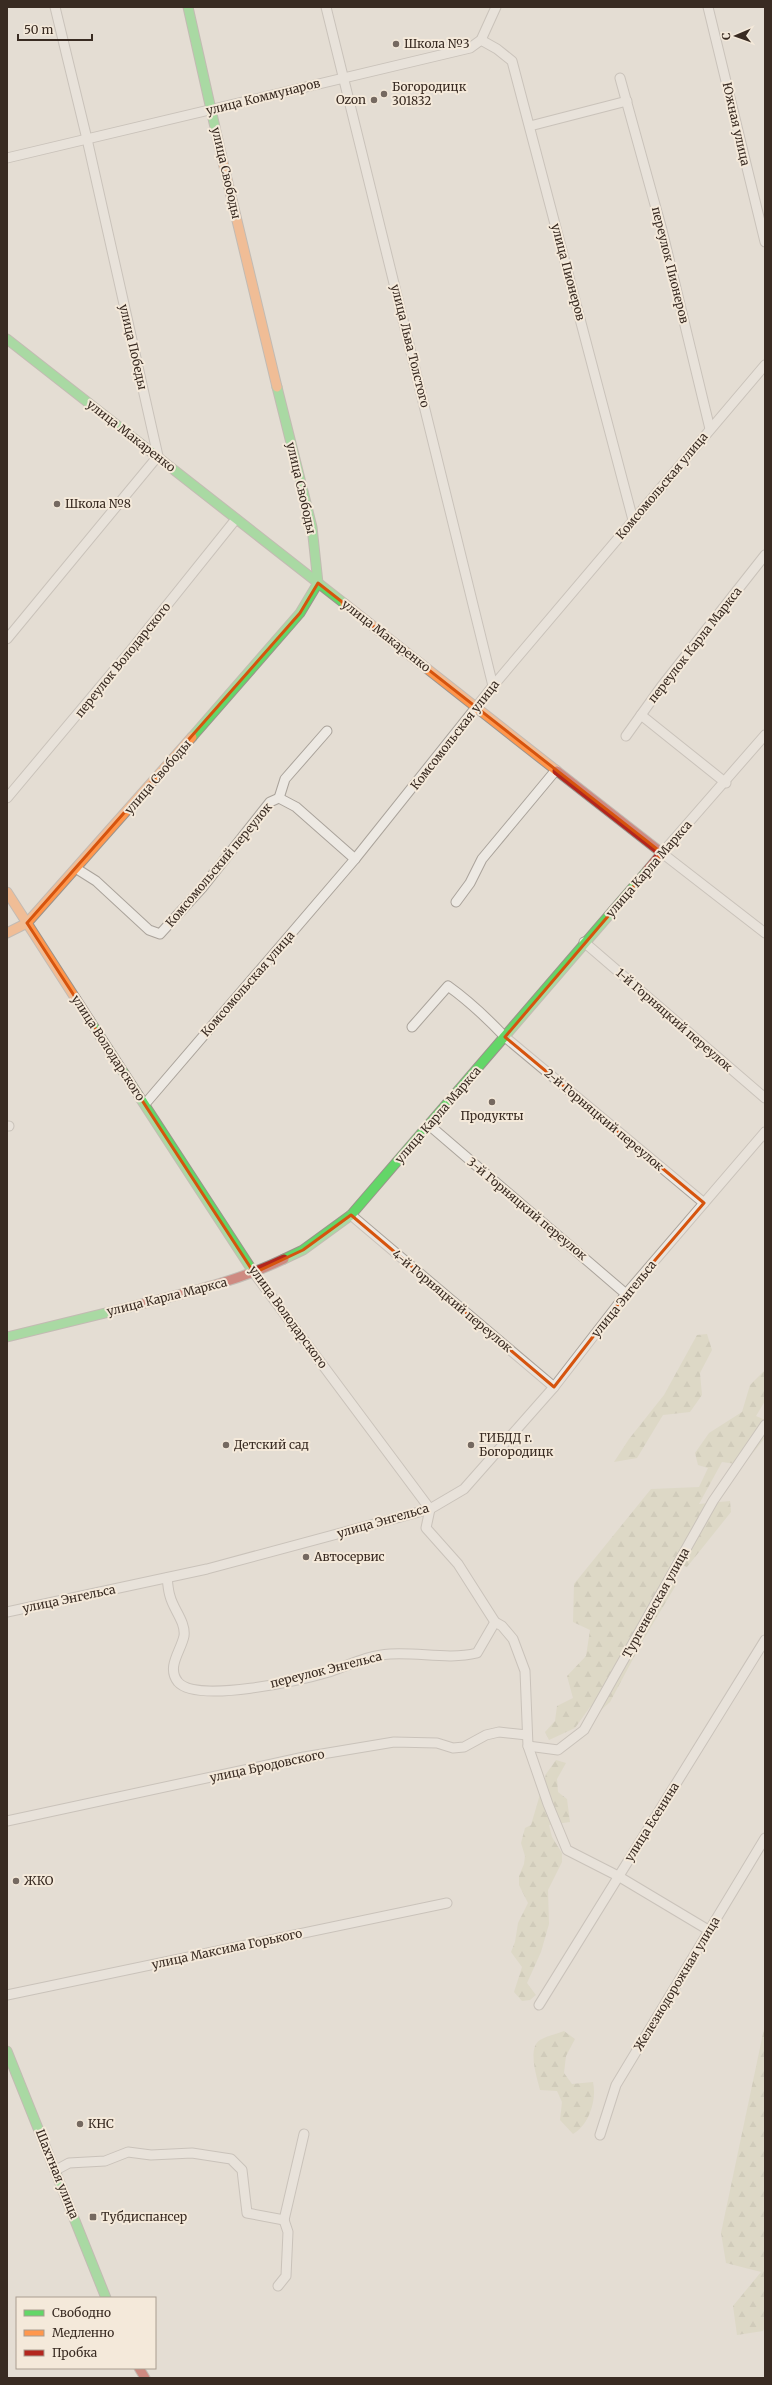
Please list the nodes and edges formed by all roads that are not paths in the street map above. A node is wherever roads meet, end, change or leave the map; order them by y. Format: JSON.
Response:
{"nodes":[{"id":1,"x":55,"y":7,"type":"edge"},
{"id":2,"x":188,"y":7,"type":"edge"},
{"id":3,"x":326,"y":7,"type":"edge"},
{"id":4,"x":496,"y":7,"type":"edge"},
{"id":5,"x":708,"y":7,"type":"edge"},
{"id":6,"x":481,"y":40,"type":"junction"},
{"id":7,"x":344,"y":77,"type":"junction"},
{"id":8,"x":620,"y":78,"type":"dead end"},
{"id":9,"x":627,"y":101,"type":"junction"},
{"id":10,"x":211,"y":110,"type":"junction"},
{"id":11,"x":530,"y":126,"type":"junction"},
{"id":12,"x":87,"y":139,"type":"junction"},
{"id":13,"x":7,"y":158,"type":"edge"},
{"id":14,"x":765,"y":242,"type":"edge"},
{"id":15,"x":7,"y":339,"type":"edge"},
{"id":16,"x":765,"y":365,"type":"edge"},
{"id":17,"x":710,"y":429,"type":"junction"},
{"id":18,"x":158,"y":456,"type":"junction"},
{"id":19,"x":236,"y":519,"type":"junction"},
{"id":20,"x":633,"y":520,"type":"junction"},
{"id":21,"x":765,"y":555,"type":"edge"},
{"id":22,"x":318,"y":583,"type":"junction"},
{"id":23,"x":7,"y":639,"type":"edge"},
{"id":24,"x":493,"y":686,"type":"junction"},
{"id":25,"x":477,"y":708,"type":"junction"},
{"id":26,"x":641,"y":715,"type":"junction"},
{"id":27,"x":327,"y":731,"type":"dead end"},
{"id":28,"x":765,"y":735,"type":"edge"},
{"id":29,"x":626,"y":736,"type":"dead end"},
{"id":30,"x":556,"y":770,"type":"junction"},
{"id":31,"x":726,"y":782,"type":"junction"},
{"id":32,"x":7,"y":798,"type":"edge"},
{"id":33,"x":280,"y":798,"type":"junction"},
{"id":34,"x":662,"y":853,"type":"junction"},
{"id":35,"x":355,"y":859,"type":"junction"},
{"id":36,"x":78,"y":869,"type":"junction"},
{"id":37,"x":7,"y":892,"type":"edge"},
{"id":38,"x":456,"y":902,"type":"dead end"},
{"id":39,"x":27,"y":923,"type":"junction"},
{"id":40,"x":763,"y":928,"type":"edge"},
{"id":41,"x":7,"y":932,"type":"edge"},
{"id":42,"x":584,"y":942,"type":"junction"},
{"id":43,"x":412,"y":1027,"type":"dead end"},
{"id":44,"x":504,"y":1037,"type":"junction"},
{"id":45,"x":765,"y":1098,"type":"edge"},
{"id":46,"x":145,"y":1104,"type":"junction"},
{"id":47,"x":429,"y":1125,"type":"junction"},
{"id":48,"x":765,"y":1132,"type":"edge"},
{"id":49,"x":704,"y":1203,"type":"junction"},
{"id":50,"x":351,"y":1215,"type":"junction"},
{"id":51,"x":254,"y":1273,"type":"junction"},
{"id":52,"x":626,"y":1294,"type":"junction"},
{"id":53,"x":7,"y":1337,"type":"edge"},
{"id":54,"x":554,"y":1387,"type":"junction"},
{"id":55,"x":765,"y":1426,"type":"edge"},
{"id":56,"x":430,"y":1509,"type":"junction"},
{"id":57,"x":167,"y":1578,"type":"junction"},
{"id":58,"x":7,"y":1612,"type":"edge"},
{"id":59,"x":495,"y":1622,"type":"junction"},
{"id":60,"x":765,"y":1640,"type":"edge"},
{"id":61,"x":527,"y":1735,"type":"junction"},
{"id":62,"x":528,"y":1746,"type":"junction"},
{"id":63,"x":7,"y":1821,"type":"edge"},
{"id":64,"x":765,"y":1838,"type":"edge"},
{"id":65,"x":618,"y":1876,"type":"junction"},
{"id":66,"x":446,"y":1902,"type":"dead end"},
{"id":67,"x":710,"y":1931,"type":"junction"},
{"id":68,"x":7,"y":1995,"type":"edge"},
{"id":69,"x":539,"y":2005,"type":"dead end"},
{"id":70,"x":7,"y":2051,"type":"edge"},
{"id":71,"x":304,"y":2134,"type":"dead end"},
{"id":72,"x":600,"y":2135,"type":"dead end"},
{"id":73,"x":56,"y":2170,"type":"junction"},
{"id":74,"x":284,"y":2220,"type":"junction"},
{"id":75,"x":278,"y":2286,"type":"dead end"},
{"id":76,"x":106,"y":2297,"type":"edge"},
{"id":77,"x":140,"y":2369,"type":"edge"},
{"id":78,"x":144,"y":2378,"type":"edge"}],
"edges":[{"from":1,"to":12,"type":"street","name":"улица Победы"},
{"from":2,"to":10,"type":"street","name":"улица Свободы"},
{"from":3,"to":7,"type":"street","name":"улица Льва Толстого"},
{"from":4,"to":6,"type":"street"},
{"from":5,"to":14,"type":"street","name":"Южная улица"},
{"from":6,"to":7,"type":"street","name":"улица Коммунаров"},
{"from":6,"to":11,"type":"street","name":"улица Пионеров"},
{"from":7,"to":10,"type":"street","name":"улица Коммунаров"},
{"from":7,"to":24,"type":"street","name":"улица Льва Толстого"},
{"from":8,"to":9,"type":"street","name":"переулок Пионеров"},
{"from":9,"to":11,"type":"street"},
{"from":9,"to":17,"type":"street","name":"переулок Пионеров"},
{"from":10,"to":12,"type":"street","name":"улица Коммунаров"},
{"from":10,"to":22,"type":"street","name":"улица Свободы"},
{"from":11,"to":20,"type":"street","name":"улица Пионеров"},
{"from":12,"to":13,"type":"street","name":"улица Коммунаров"},
{"from":12,"to":18,"type":"street","name":"улица Победы"},
{"from":15,"to":18,"type":"street","name":"улица Макаренко"},
{"from":16,"to":17,"type":"street","name":"Комсомольская улица"},
{"from":17,"to":20,"type":"street","name":"Комсомольская улица"},
{"from":18,"to":19,"type":"street","name":"улица Макаренко"},
{"from":18,"to":23,"type":"street"},
{"from":19,"to":22,"type":"street","name":"улица Макаренко"},
{"from":19,"to":32,"type":"street","name":"переулок Володарского"},
{"from":20,"to":24,"type":"street","name":"Комсомольская улица"},
{"from":21,"to":26,"type":"street","name":"переулок Карла Маркса"},
{"from":22,"to":25,"type":"street","name":"улица Макаренко"},
{"from":22,"to":36,"type":"street","name":"улица Свободы"},
{"from":24,"to":25,"type":"street","name":"Комсомольская улица"},
{"from":25,"to":30,"type":"street","name":"улица Макаренко"},
{"from":25,"to":35,"type":"street","name":"Комсомольская улица"},
{"from":26,"to":29,"type":"street","name":"переулок Карла Маркса"},
{"from":26,"to":31,"type":"street"},
{"from":27,"to":33,"type":"street","name":"Комсомольский переулок"},
{"from":28,"to":31,"type":"street","name":"улица Карла Маркса"},
{"from":30,"to":34,"type":"street","name":"улица Макаренко"},
{"from":30,"to":38,"type":"street"},
{"from":31,"to":34,"type":"street","name":"улица Карла Маркса"},
{"from":33,"to":35,"type":"street"},
{"from":33,"to":36,"type":"street","name":"Комсомольский переулок"},
{"from":34,"to":40,"type":"street","name":"улица Макаренко"},
{"from":34,"to":42,"type":"street","name":"улица Карла Маркса"},
{"from":35,"to":46,"type":"street","name":"Комсомольская улица"},
{"from":36,"to":39,"type":"street","name":"улица Свободы"},
{"from":37,"to":39,"type":"street","name":"улица Володарского"},
{"from":39,"to":41,"type":"street","name":"улица Свободы"},
{"from":39,"to":46,"type":"street","name":"улица Володарского"},
{"from":42,"to":44,"type":"street","name":"улица Карла Маркса"},
{"from":42,"to":45,"type":"street","name":"1-й Горняцкий переулок"},
{"from":43,"to":44,"type":"street","name":"2-й Горняцкий переулок"},
{"from":44,"to":47,"type":"street","name":"улица Карла Маркса"},
{"from":44,"to":49,"type":"street","name":"2-й Горняцкий переулок"},
{"from":46,"to":51,"type":"street","name":"улица Володарского"},
{"from":47,"to":50,"type":"street","name":"улица Карла Маркса"},
{"from":47,"to":52,"type":"street","name":"3-й Горняцкий переулок"},
{"from":48,"to":49,"type":"street","name":"улица Энгельса"},
{"from":49,"to":52,"type":"street","name":"улица Энгельса"},
{"from":50,"to":51,"type":"street","name":"улица Карла Маркса"},
{"from":50,"to":54,"type":"street","name":"4-й Горняцкий переулок"},
{"from":51,"to":53,"type":"street","name":"улица Карла Маркса"},
{"from":51,"to":56,"type":"street","name":"улица Володарского"},
{"from":52,"to":54,"type":"street","name":"улица Энгельса"},
{"from":54,"to":56,"type":"street","name":"улица Энгельса"},
{"from":55,"to":62,"type":"street","name":"Тургеневская улица"},
{"from":56,"to":57,"type":"street","name":"улица Энгельса"},
{"from":56,"to":59,"type":"street"},
{"from":57,"to":58,"type":"street","name":"улица Энгельса"},
{"from":57,"to":59,"type":"street","name":"переулок Энгельса"},
{"from":59,"to":61,"type":"street"},
{"from":60,"to":65,"type":"street","name":"улица Есенина"},
{"from":61,"to":62,"type":"street"},
{"from":61,"to":63,"type":"street","name":"улица Бродовского"},
{"from":62,"to":65,"type":"street"},
{"from":64,"to":67,"type":"street","name":"Железнодорожная улица"},
{"from":65,"to":67,"type":"street"},
{"from":65,"to":69,"type":"street","name":"улица Есенина"},
{"from":66,"to":68,"type":"street","name":"улица Максима Горького"},
{"from":67,"to":72,"type":"street","name":"Железнодорожная улица"},
{"from":70,"to":73,"type":"street","name":"Шахтная улица"},
{"from":71,"to":74,"type":"street"},
{"from":73,"to":74,"type":"street"},
{"from":73,"to":76,"type":"street","name":"Шахтная улица"},
{"from":74,"to":75,"type":"street"},
{"from":77,"to":78,"type":"street"}]}
